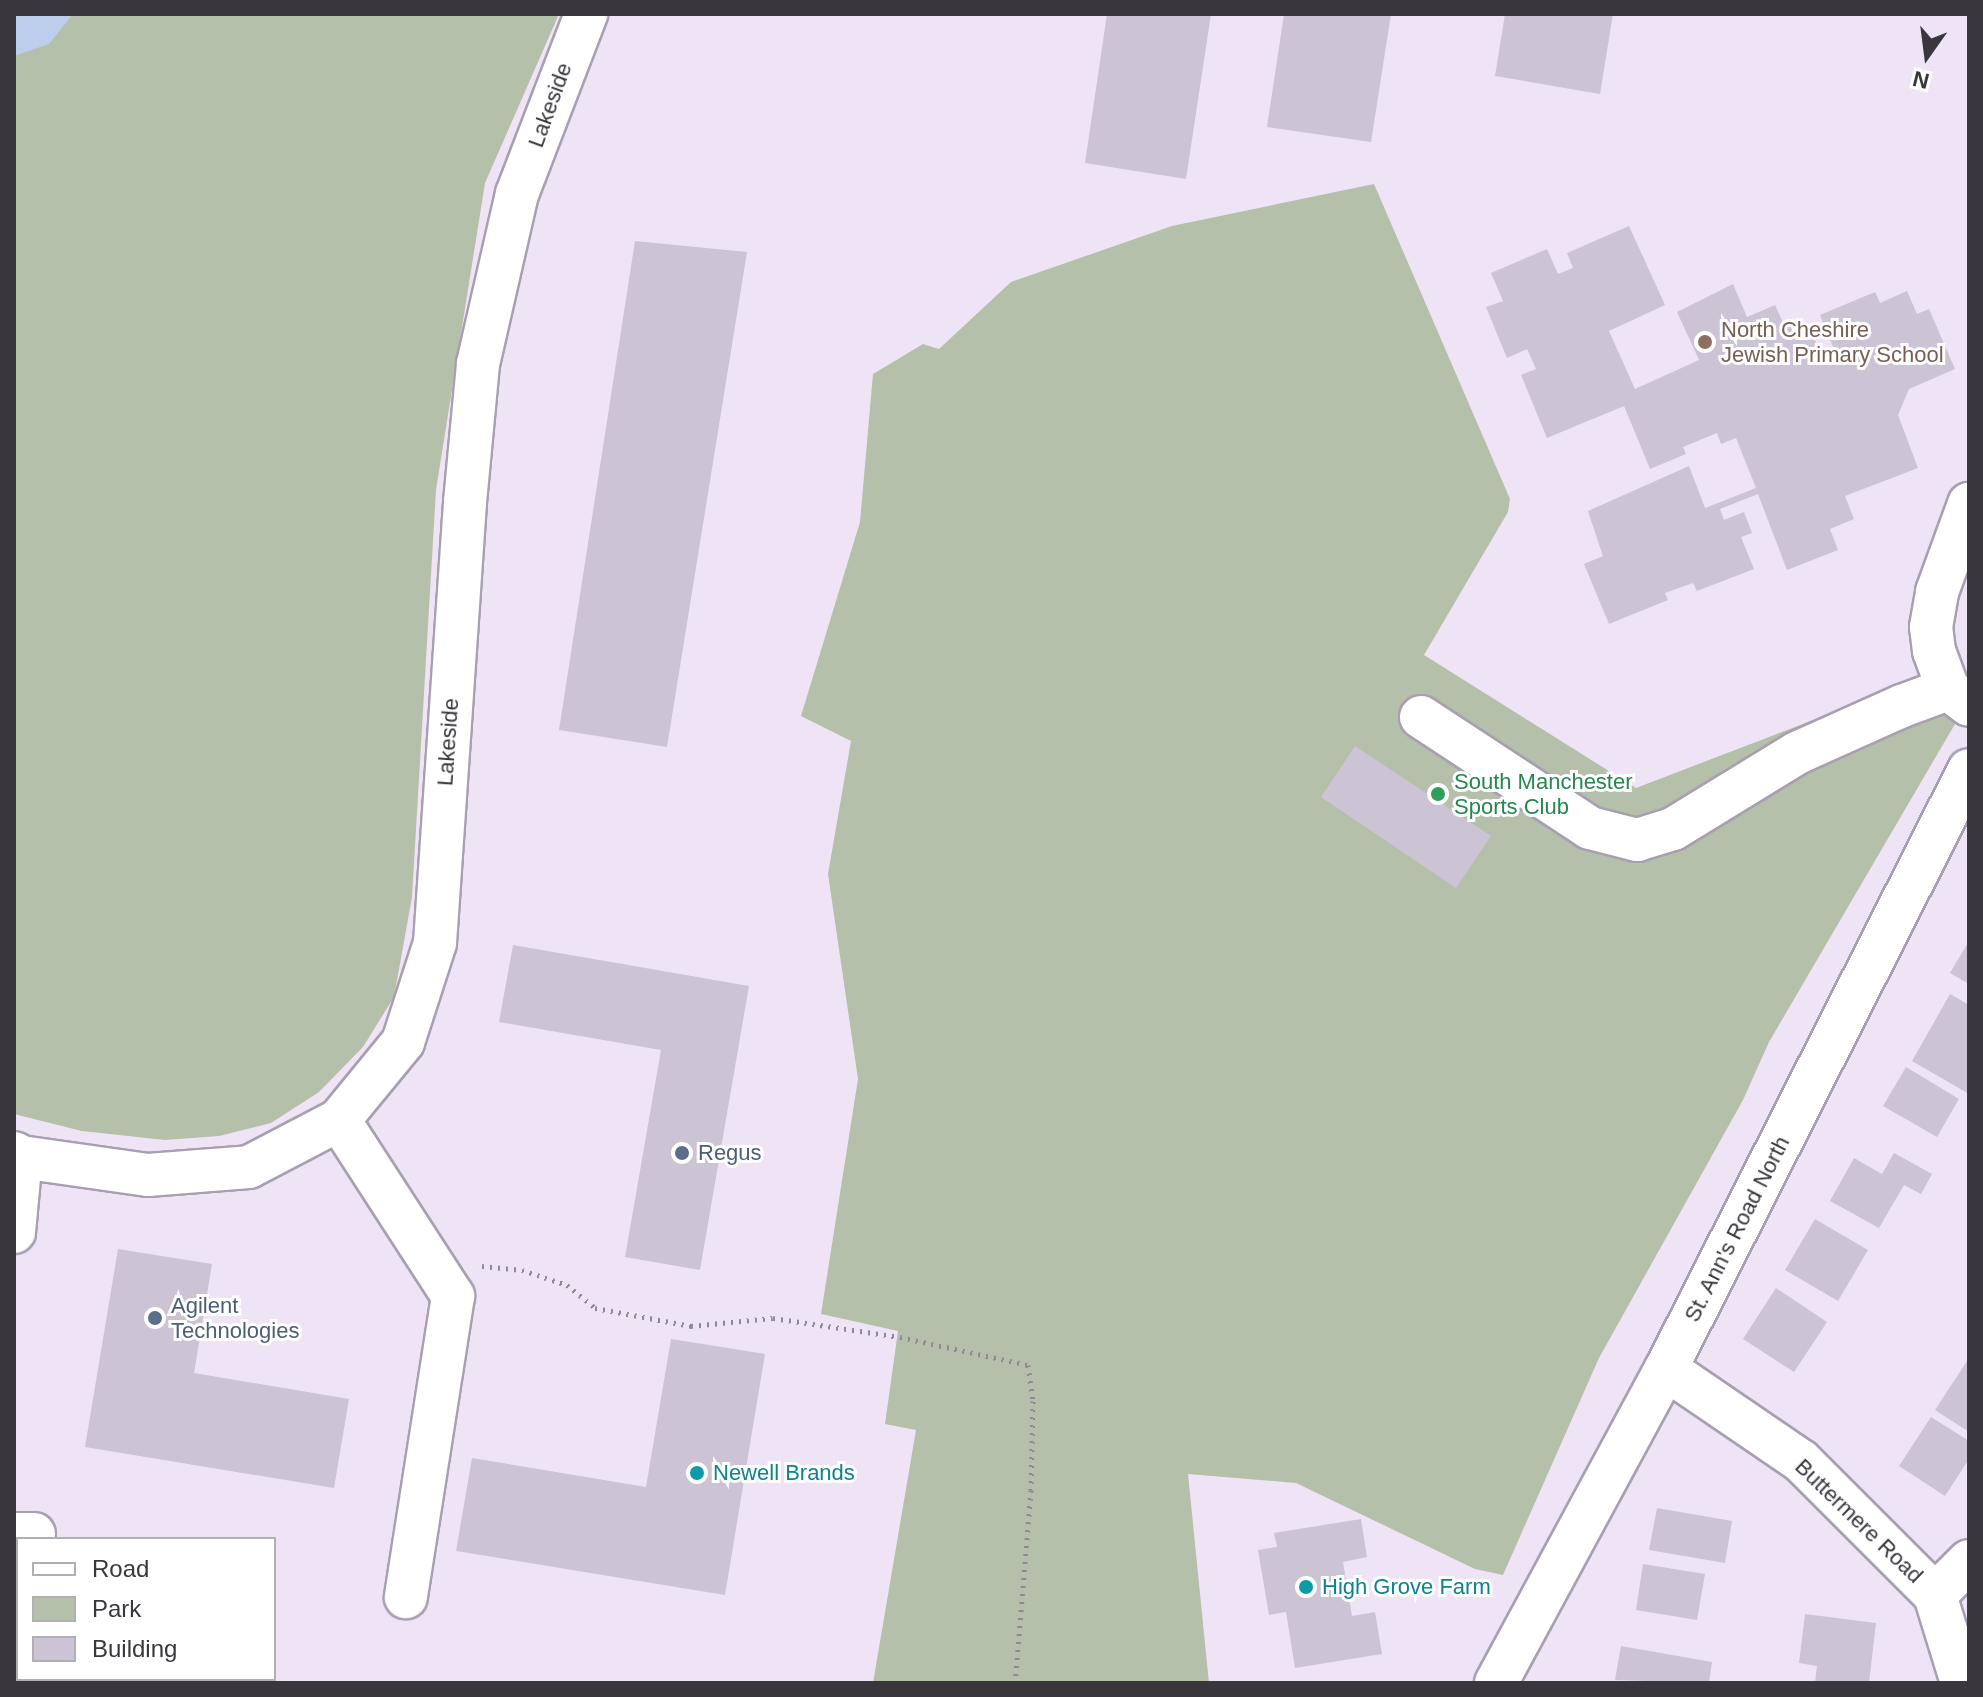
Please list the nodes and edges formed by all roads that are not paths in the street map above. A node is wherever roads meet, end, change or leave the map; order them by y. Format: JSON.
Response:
{"nodes":[{"id":1,"x":586,"y":14,"type":"edge"},
{"id":2,"x":1969,"y":504,"type":"edge"},
{"id":3,"x":1958,"y":697,"type":"edge"},
{"id":4,"x":1421,"y":717,"type":"dead end"},
{"id":5,"x":1964,"y":789,"type":"edge"},
{"id":6,"x":339,"y":1120,"type":"junction"},
{"id":7,"x":18,"y":1155,"type":"edge"},
{"id":8,"x":14,"y":1232,"type":"edge"},
{"id":9,"x":1666,"y":1369,"type":"junction"},
{"id":10,"x":1969,"y":1561,"type":"edge"},
{"id":11,"x":1935,"y":1595,"type":"junction"},
{"id":12,"x":406,"y":1597,"type":"dead end"},
{"id":13,"x":1496,"y":1683,"type":"edge"},
{"id":14,"x":1962,"y":1683,"type":"edge"}],
"edges":[{"from":1,"to":6,"type":"street","name":"Lakeside"},
{"from":2,"to":3,"type":"street"},
{"from":3,"to":4,"type":"street"},
{"from":5,"to":9,"type":"street","name":"St. Ann's Road North"},
{"from":6,"to":7,"type":"street","name":"Lakeside"},
{"from":6,"to":12,"type":"street"},
{"from":7,"to":8,"type":"street"},
{"from":9,"to":11,"type":"street","name":"Buttermere Road"},
{"from":9,"to":13,"type":"street","name":"St. Ann's Road North"},
{"from":10,"to":11,"type":"street"},
{"from":11,"to":14,"type":"street","name":"Buttermere Road"}]}
